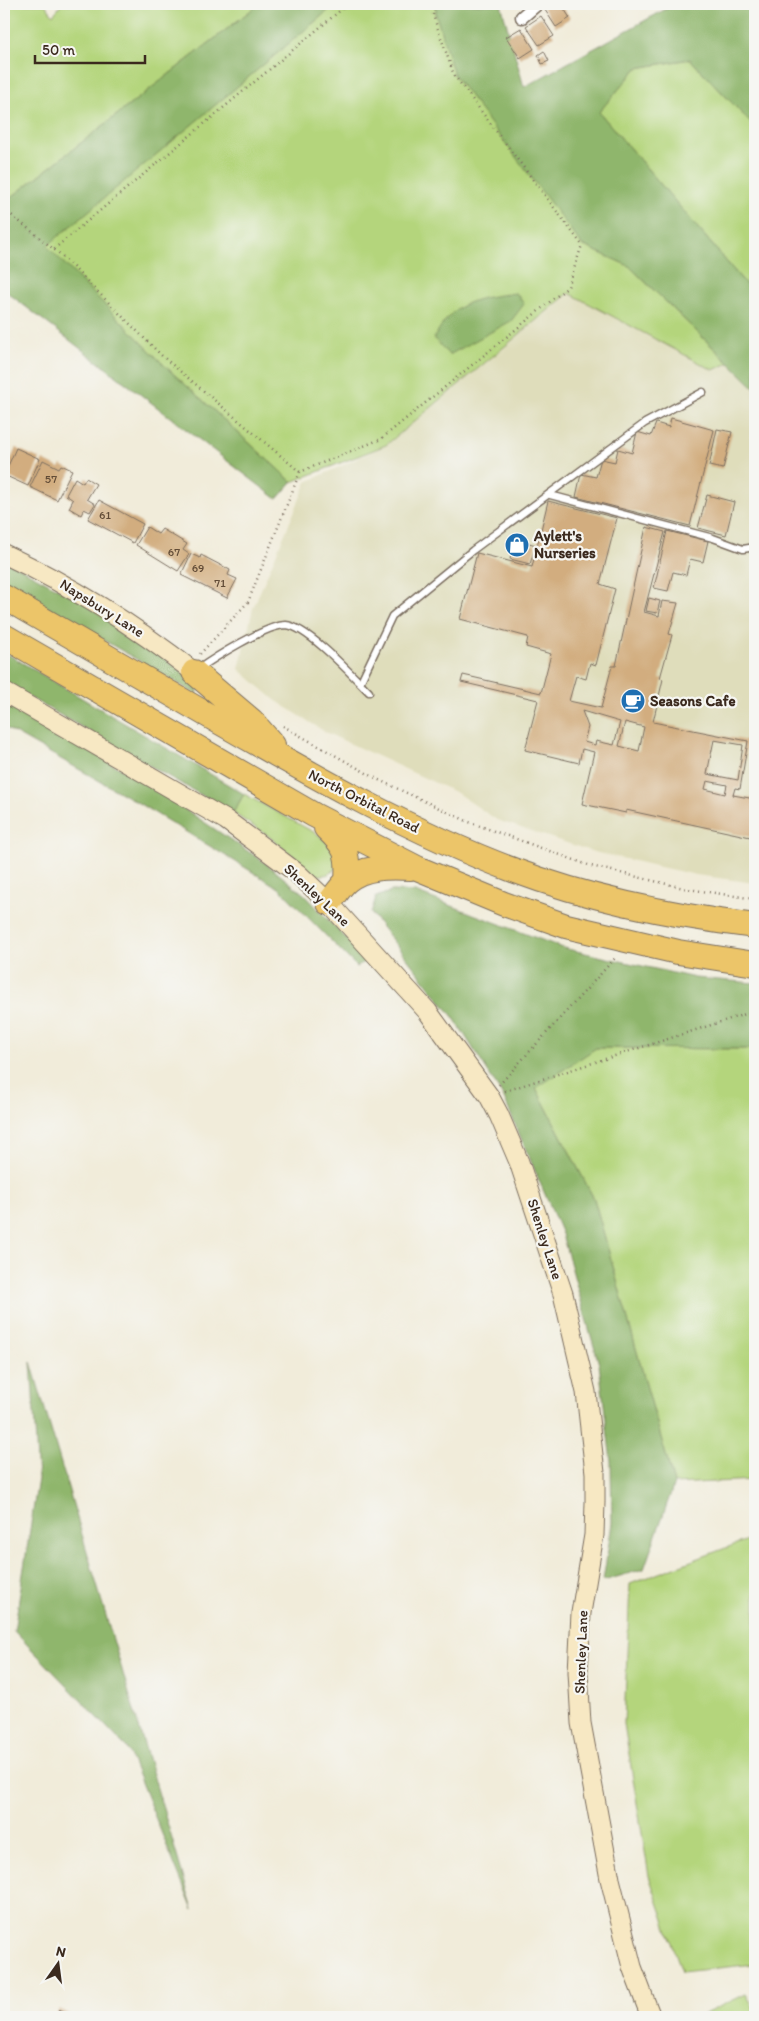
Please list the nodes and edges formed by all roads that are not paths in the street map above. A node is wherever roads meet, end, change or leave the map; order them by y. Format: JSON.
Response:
{"nodes":[{"id":1,"x":537,"y":4,"type":"edge"},
{"id":2,"x":522,"y":18,"type":"dead end"},
{"id":3,"x":703,"y":392,"type":"dead end"},
{"id":4,"x":550,"y":495,"type":"junction"},
{"id":5,"x":755,"y":547,"type":"edge"},
{"id":6,"x":4,"y":554,"type":"edge"},
{"id":7,"x":4,"y":597,"type":"edge"},
{"id":8,"x":4,"y":636,"type":"edge"},
{"id":9,"x":191,"y":669,"type":"junction"},
{"id":10,"x":360,"y":683,"type":"junction"},
{"id":11,"x":4,"y":692,"type":"edge"},
{"id":12,"x":369,"y":692,"type":"dead end"},
{"id":13,"x":286,"y":760,"type":"junction"},
{"id":14,"x":314,"y":815,"type":"junction"},
{"id":15,"x":417,"y":868,"type":"junction"},
{"id":16,"x":347,"y":881,"type":"junction"},
{"id":17,"x":329,"y":903,"type":"junction"},
{"id":18,"x":755,"y":926,"type":"edge"},
{"id":19,"x":755,"y":964,"type":"edge"},
{"id":20,"x":651,"y":2017,"type":"edge"}],
"edges":[{"from":1,"to":2,"type":"street"},
{"from":3,"to":4,"type":"lane"},
{"from":4,"to":5,"type":"lane"},
{"from":4,"to":10,"type":"lane"},
{"from":6,"to":9,"type":"main road","name":"Napsbury Lane"},
{"from":7,"to":13,"type":"highway","name":"North Orbital Road"},
{"from":8,"to":14,"type":"highway"},
{"from":9,"to":10,"type":"lane"},
{"from":9,"to":13,"type":"highway"},
{"from":10,"to":12,"type":"lane"},
{"from":11,"to":17,"type":"main road","name":"Shenley Lane"},
{"from":13,"to":18,"type":"highway","name":"North Orbital Road"},
{"from":14,"to":15,"type":"highway"},
{"from":14,"to":16,"type":"highway"},
{"from":15,"to":16,"type":"highway"},
{"from":15,"to":19,"type":"highway"},
{"from":16,"to":17,"type":"highway"},
{"from":17,"to":20,"type":"main road","name":"Shenley Lane"}]}
